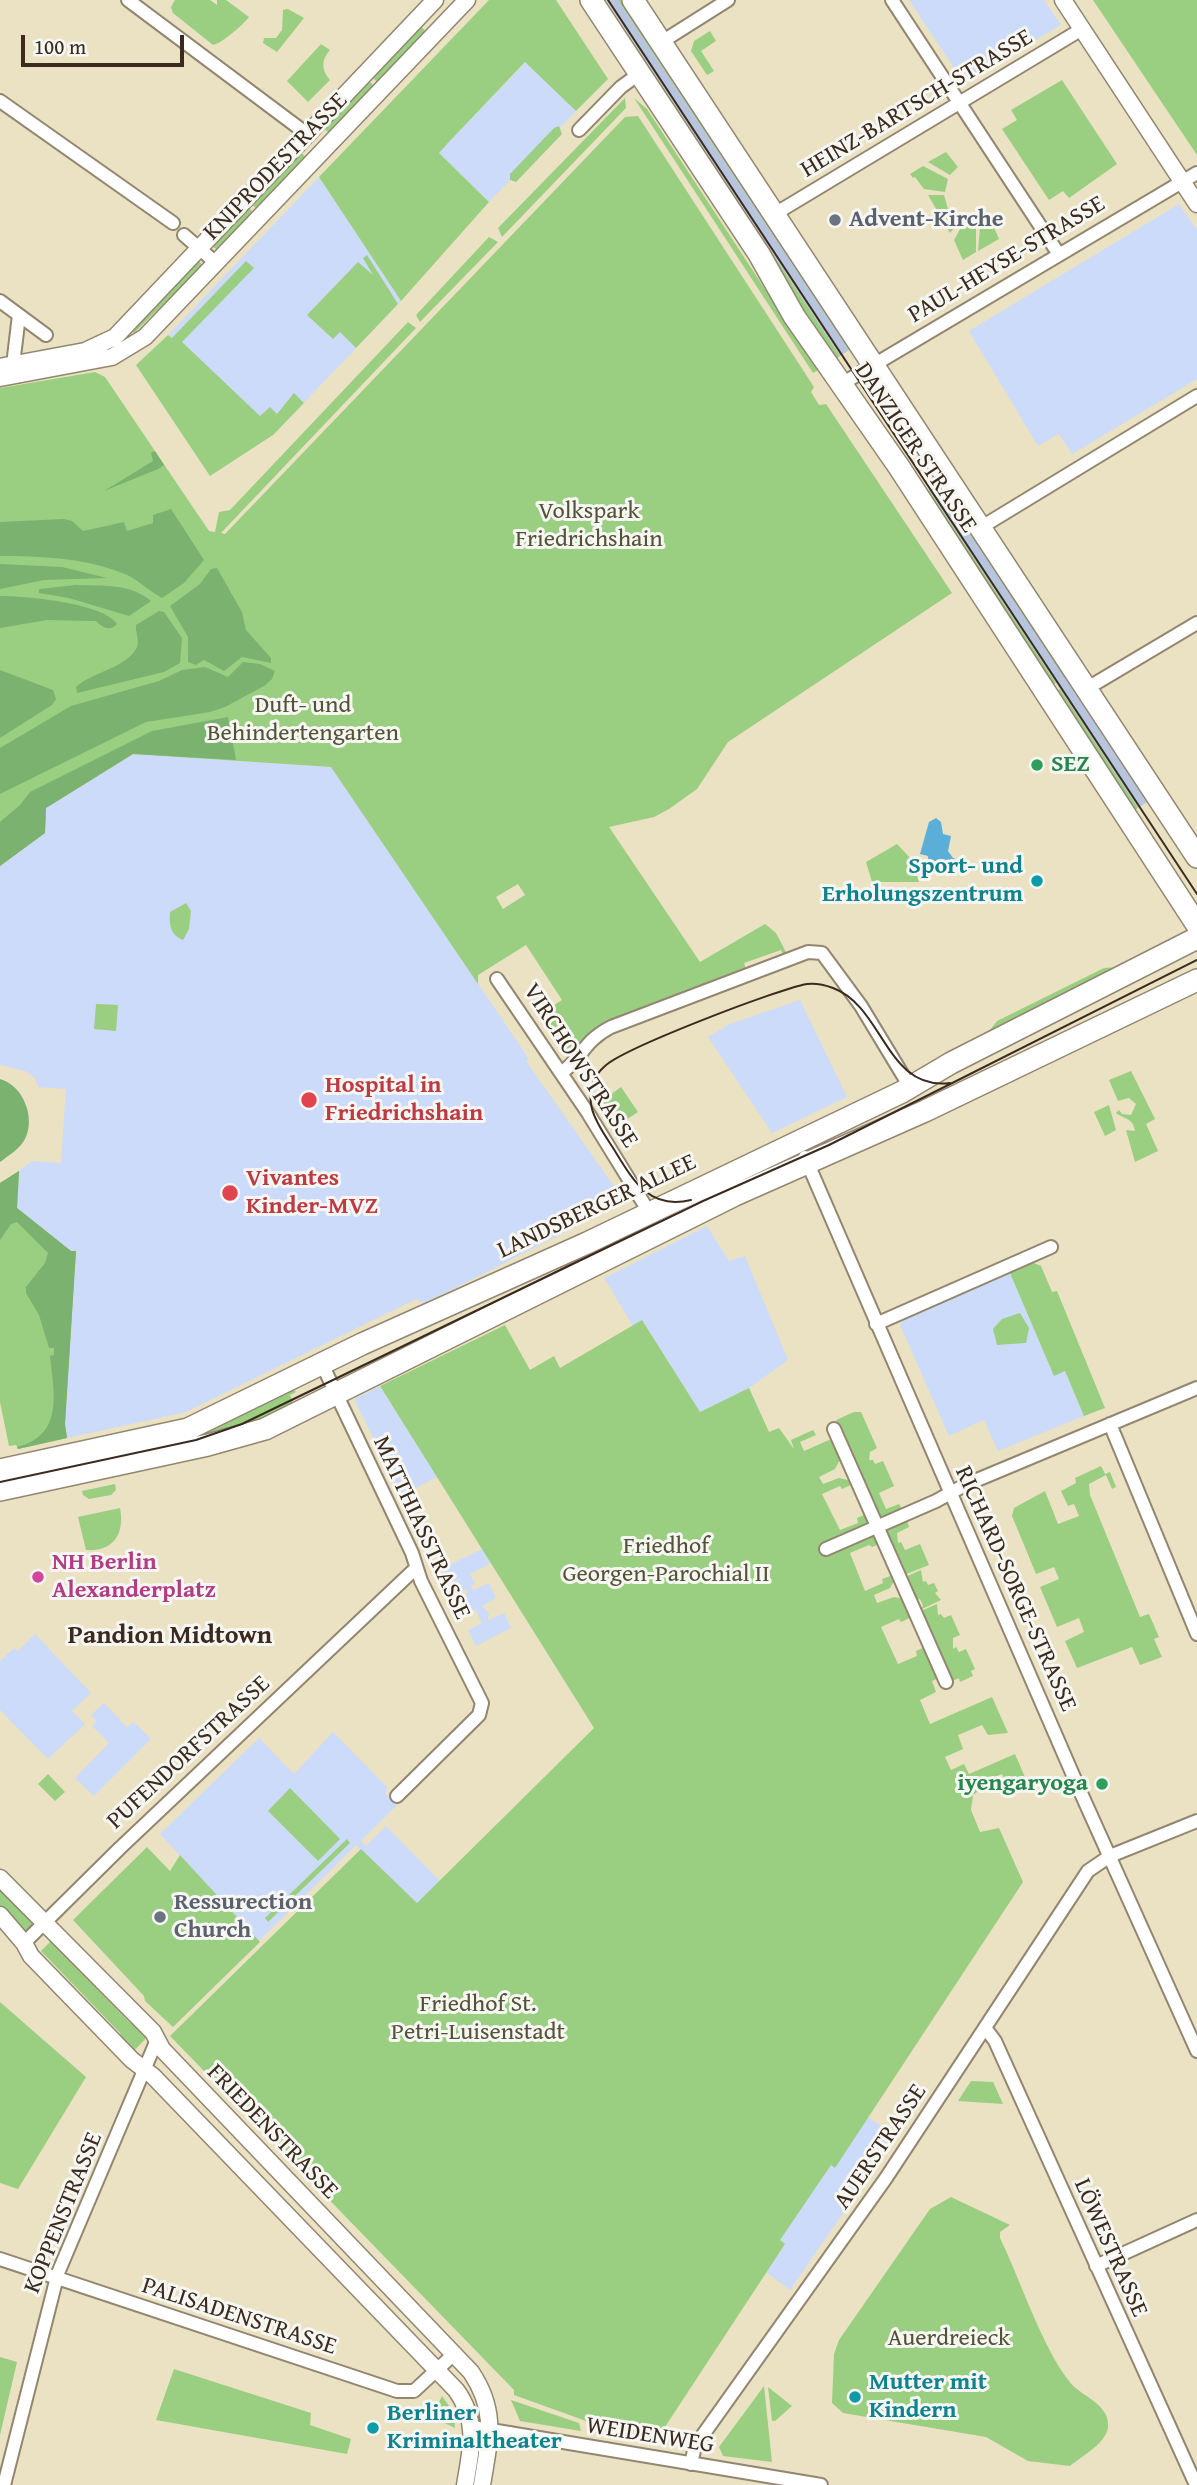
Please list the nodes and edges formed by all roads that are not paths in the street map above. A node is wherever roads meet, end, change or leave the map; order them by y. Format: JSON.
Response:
{"nodes":[{"id":1,"x":128,"y":0,"type":"edge"},
{"id":2,"x":435,"y":0,"type":"edge"},
{"id":3,"x":467,"y":0,"type":"edge"},
{"id":4,"x":591,"y":0,"type":"edge"},
{"id":5,"x":633,"y":0,"type":"edge"},
{"id":6,"x":728,"y":0,"type":"edge"},
{"id":7,"x":891,"y":0,"type":"edge"},
{"id":8,"x":1063,"y":0,"type":"edge"},
{"id":9,"x":1082,"y":29,"type":"junction"},
{"id":10,"x":660,"y":43,"type":"junction"},
{"id":11,"x":639,"y":74,"type":"junction"},
{"id":12,"x":0,"y":101,"type":"edge"},
{"id":13,"x":958,"y":102,"type":"junction"},
{"id":14,"x":579,"y":130,"type":"dead end"},
{"id":15,"x":307,"y":134,"type":"junction"},
{"id":16,"x":1197,"y":173,"type":"edge"},
{"id":17,"x":1182,"y":181,"type":"junction"},
{"id":18,"x":1197,"y":204,"type":"edge"},
{"id":19,"x":774,"y":215,"type":"junction"},
{"id":20,"x":173,"y":223,"type":"dead end"},
{"id":21,"x":184,"y":235,"type":"dead end"},
{"id":22,"x":199,"y":248,"type":"junction"},
{"id":23,"x":1058,"y":253,"type":"junction"},
{"id":24,"x":216,"y":263,"type":"junction"},
{"id":25,"x":0,"y":301,"type":"edge"},
{"id":26,"x":19,"y":315,"type":"junction"},
{"id":27,"x":46,"y":335,"type":"dead end"},
{"id":28,"x":109,"y":351,"type":"junction"},
{"id":29,"x":872,"y":365,"type":"junction"},
{"id":30,"x":7,"y":366,"type":"edge"},
{"id":31,"x":0,"y":378,"type":"edge"},
{"id":32,"x":840,"y":384,"type":"junction"},
{"id":33,"x":1197,"y":396,"type":"edge"},
{"id":34,"x":980,"y":528,"type":"junction"},
{"id":35,"x":1197,"y":623,"type":"edge"},
{"id":36,"x":1086,"y":689,"type":"junction"},
{"id":37,"x":1197,"y":857,"type":"edge"},
{"id":38,"x":1197,"y":925,"type":"edge"},
{"id":39,"x":1197,"y":938,"type":"edge"},
{"id":40,"x":497,"y":979,"type":"dead end"},
{"id":41,"x":1197,"y":980,"type":"edge"},
{"id":42,"x":561,"y":1073,"type":"junction"},
{"id":43,"x":908,"y":1083,"type":"junction"},
{"id":44,"x":798,"y":1141,"type":"junction"},
{"id":45,"x":808,"y":1163,"type":"junction"},
{"id":46,"x":649,"y":1212,"type":"junction"},
{"id":47,"x":1051,"y":1247,"type":"dead end"},
{"id":48,"x":876,"y":1324,"type":"junction"},
{"id":49,"x":322,"y":1364,"type":"junction"},
{"id":50,"x":1197,"y":1388,"type":"edge"},
{"id":51,"x":336,"y":1394,"type":"junction"},
{"id":52,"x":1110,"y":1424,"type":"junction"},
{"id":53,"x":834,"y":1429,"type":"dead end"},
{"id":54,"x":0,"y":1470,"type":"edge"},
{"id":55,"x":0,"y":1490,"type":"edge"},
{"id":56,"x":951,"y":1493,"type":"junction"},
{"id":57,"x":877,"y":1527,"type":"junction"},
{"id":58,"x":826,"y":1549,"type":"dead end"},
{"id":59,"x":416,"y":1568,"type":"junction"},
{"id":60,"x":1197,"y":1634,"type":"edge"},
{"id":61,"x":946,"y":1682,"type":"dead end"},
{"id":62,"x":397,"y":1796,"type":"dead end"},
{"id":63,"x":1197,"y":1821,"type":"edge"},
{"id":64,"x":1110,"y":1856,"type":"junction"},
{"id":65,"x":0,"y":1878,"type":"edge"},
{"id":66,"x":0,"y":1915,"type":"edge"},
{"id":67,"x":46,"y":1922,"type":"junction"},
{"id":68,"x":24,"y":1943,"type":"junction"},
{"id":69,"x":986,"y":2029,"type":"junction"},
{"id":70,"x":156,"y":2042,"type":"junction"},
{"id":71,"x":1197,"y":2051,"type":"edge"},
{"id":72,"x":145,"y":2068,"type":"junction"},
{"id":73,"x":1197,"y":2220,"type":"edge"},
{"id":74,"x":0,"y":2259,"type":"edge"},
{"id":75,"x":1096,"y":2266,"type":"junction"},
{"id":76,"x":56,"y":2278,"type":"junction"},
{"id":77,"x":454,"y":2354,"type":"junction"},
{"id":78,"x":438,"y":2371,"type":"junction"},
{"id":79,"x":473,"y":2427,"type":"junction"},
{"id":80,"x":491,"y":2430,"type":"junction"},
{"id":81,"x":691,"y":2464,"type":"junction"},
{"id":82,"x":4,"y":2485,"type":"edge"},
{"id":83,"x":465,"y":2485,"type":"edge"},
{"id":84,"x":482,"y":2485,"type":"edge"},
{"id":85,"x":821,"y":2485,"type":"edge"},
{"id":86,"x":1196,"y":2485,"type":"edge"}],
"edges":[{"from":1,"to":15,"type":"street"},
{"from":2,"to":15,"type":"street","name":"KNIPRODESTRASSE"},
{"from":3,"to":24,"type":"street","name":"KNIPRODESTRASSE"},
{"from":4,"to":11,"type":"main road","name":"DANZIGER STRASSE"},
{"from":5,"to":10,"type":"main road","name":"DANZIGER STRASSE"},
{"from":6,"to":10,"type":"street"},
{"from":7,"to":13,"type":"street"},
{"from":8,"to":9,"type":"street"},
{"from":9,"to":13,"type":"street","name":"HEINZ-BARTSCH-STRASSE"},
{"from":9,"to":17,"type":"street"},
{"from":10,"to":19,"type":"main road","name":"DANZIGER STRASSE"},
{"from":11,"to":14,"type":"street"},
{"from":11,"to":32,"type":"main road","name":"DANZIGER STRASSE"},
{"from":12,"to":20,"type":"street"},
{"from":13,"to":19,"type":"street","name":"HEINZ-BARTSCH-STRASSE"},
{"from":13,"to":23,"type":"street"},
{"from":15,"to":22,"type":"street","name":"KNIPRODESTRASSE"},
{"from":16,"to":17,"type":"street","name":"PAUL-HEYSE-STRASSE"},
{"from":17,"to":18,"type":"street"},
{"from":17,"to":23,"type":"street","name":"PAUL-HEYSE-STRASSE"},
{"from":19,"to":29,"type":"main road","name":"DANZIGER STRASSE"},
{"from":21,"to":22,"type":"street"},
{"from":22,"to":24,"type":"street"},
{"from":22,"to":28,"type":"street","name":"KNIPRODESTRASSE"},
{"from":23,"to":29,"type":"street","name":"PAUL-HEYSE-STRASSE"},
{"from":24,"to":28,"type":"street","name":"KNIPRODESTRASSE"},
{"from":25,"to":26,"type":"street"},
{"from":26,"to":27,"type":"street"},
{"from":26,"to":30,"type":"street"},
{"from":28,"to":30,"type":"street"},
{"from":28,"to":31,"type":"street"},
{"from":29,"to":32,"type":"street","name":"PAUL-HEYSE-STRASSE"},
{"from":29,"to":34,"type":"main road","name":"DANZIGER STRASSE"},
{"from":32,"to":38,"type":"main road","name":"DANZIGER STRASSE"},
{"from":33,"to":34,"type":"street"},
{"from":34,"to":36,"type":"main road","name":"DANZIGER STRASSE"},
{"from":35,"to":36,"type":"street"},
{"from":36,"to":37,"type":"main road","name":"DANZIGER STRASSE"},
{"from":39,"to":43,"type":"main road","name":"LANDSBERGER ALLEE"},
{"from":40,"to":42,"type":"street","name":"VIRCHOWSTRASSE"},
{"from":41,"to":45,"type":"main road","name":"LANDSBERGER ALLEE"},
{"from":42,"to":43,"type":"street"},
{"from":42,"to":46,"type":"street","name":"VIRCHOWSTRASSE"},
{"from":43,"to":44,"type":"main road","name":"LANDSBERGER ALLEE"},
{"from":44,"to":45,"type":"street","name":"RICHARD-SORGE-STRASSE"},
{"from":44,"to":46,"type":"main road","name":"LANDSBERGER ALLEE"},
{"from":45,"to":48,"type":"street","name":"RICHARD-SORGE-STRASSE"},
{"from":45,"to":51,"type":"main road","name":"LANDSBERGER ALLEE"},
{"from":46,"to":49,"type":"main road","name":"LANDSBERGER ALLEE"},
{"from":47,"to":48,"type":"street"},
{"from":48,"to":56,"type":"street","name":"RICHARD-SORGE-STRASSE"},
{"from":49,"to":51,"type":"street","name":"MATTHIASSTRASSE"},
{"from":49,"to":54,"type":"main road","name":"LANDSBERGER ALLEE"},
{"from":50,"to":52,"type":"street"},
{"from":51,"to":55,"type":"main road","name":"LANDSBERGER ALLEE"},
{"from":51,"to":59,"type":"street","name":"MATTHIASSTRASSE"},
{"from":52,"to":56,"type":"street"},
{"from":52,"to":60,"type":"street"},
{"from":53,"to":57,"type":"street"},
{"from":56,"to":57,"type":"street"},
{"from":56,"to":64,"type":"street","name":"RICHARD-SORGE-STRASSE"},
{"from":57,"to":58,"type":"street"},
{"from":57,"to":61,"type":"street"},
{"from":59,"to":62,"type":"street","name":"MATTHIASSTRASSE"},
{"from":59,"to":67,"type":"street","name":"PUFENDORFSTRASSE"},
{"from":63,"to":64,"type":"street","name":"AUERSTRASSE"},
{"from":64,"to":69,"type":"street","name":"AUERSTRASSE"},
{"from":64,"to":71,"type":"street","name":"RICHARD-SORGE-STRASSE"},
{"from":65,"to":67,"type":"street","name":"FRIEDENSTRASSE"},
{"from":66,"to":68,"type":"street","name":"FRIEDENSTRASSE"},
{"from":67,"to":68,"type":"street","name":"PUFENDORFSTRASSE"},
{"from":67,"to":70,"type":"street","name":"FRIEDENSTRASSE"},
{"from":68,"to":72,"type":"street","name":"FRIEDENSTRASSE"},
{"from":69,"to":75,"type":"street","name":"LÖWESTRASSE"},
{"from":69,"to":81,"type":"street","name":"AUERSTRASSE"},
{"from":70,"to":72,"type":"street","name":"KOPPENSTRASSE"},
{"from":70,"to":77,"type":"street","name":"FRIEDENSTRASSE"},
{"from":72,"to":76,"type":"street","name":"KOPPENSTRASSE"},
{"from":72,"to":78,"type":"street","name":"FRIEDENSTRASSE"},
{"from":73,"to":75,"type":"street"},
{"from":74,"to":76,"type":"street","name":"PALISADENSTRASSE"},
{"from":75,"to":86,"type":"street","name":"LÖWESTRASSE"},
{"from":76,"to":78,"type":"street","name":"PALISADENSTRASSE"},
{"from":76,"to":82,"type":"street","name":"KOPPENSTRASSE"},
{"from":77,"to":78,"type":"street","name":"PALISADENSTRASSE"},
{"from":77,"to":80,"type":"street","name":"FRIEDENSTRASSE"},
{"from":78,"to":79,"type":"street","name":"FRIEDENSTRASSE"},
{"from":79,"to":80,"type":"street","name":"WEIDENWEG"},
{"from":79,"to":83,"type":"street"},
{"from":80,"to":81,"type":"street","name":"WEIDENWEG"},
{"from":80,"to":84,"type":"street"},
{"from":81,"to":85,"type":"street","name":"WEIDENWEG"}]}
